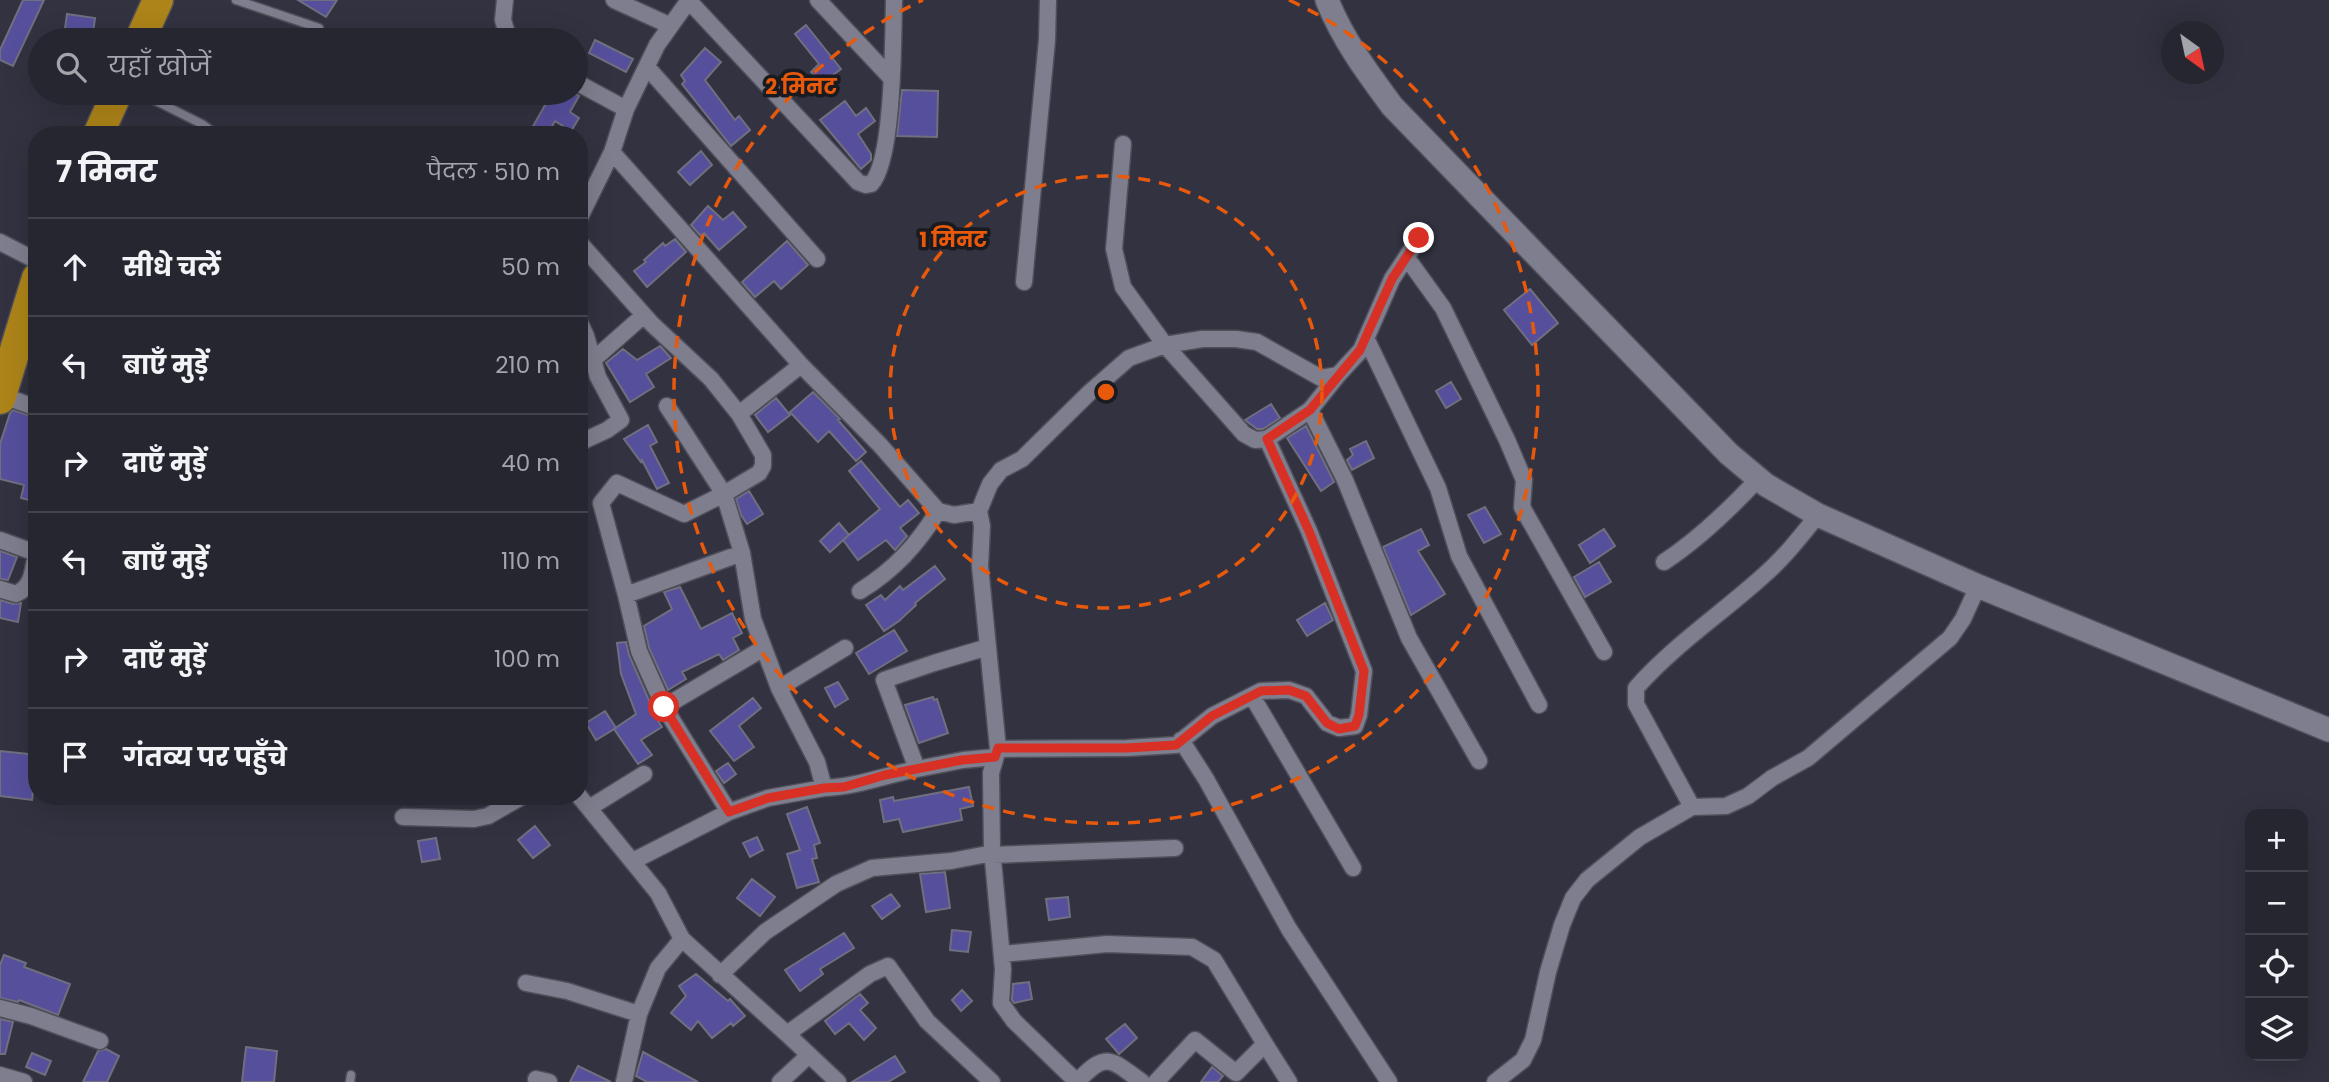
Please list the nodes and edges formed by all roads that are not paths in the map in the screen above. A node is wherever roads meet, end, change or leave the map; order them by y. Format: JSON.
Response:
{"nodes":[{"id":1,"x":158,"y":0,"type":"edge"},
{"id":2,"x":236,"y":0,"type":"edge"},
{"id":3,"x":505,"y":0,"type":"edge"},
{"id":4,"x":614,"y":0,"type":"edge"},
{"id":5,"x":689,"y":0,"type":"edge"},
{"id":6,"x":818,"y":0,"type":"edge"},
{"id":7,"x":894,"y":0,"type":"edge"},
{"id":8,"x":1048,"y":0,"type":"edge"},
{"id":9,"x":1327,"y":0,"type":"edge"},
{"id":10,"x":669,"y":25,"type":"junction"},
{"id":11,"x":145,"y":28,"type":"edge"},
{"id":12,"x":317,"y":28,"type":"edge"},
{"id":13,"x":505,"y":28,"type":"edge"},
{"id":14,"x":647,"y":67,"type":"junction"},
{"id":15,"x":892,"y":79,"type":"junction"},
{"id":16,"x":588,"y":88,"type":"edge"},
{"id":17,"x":112,"y":105,"type":"edge"},
{"id":18,"x":164,"y":105,"type":"edge"},
{"id":19,"x":626,"y":108,"type":"junction"},
{"id":20,"x":102,"y":126,"type":"edge"},
{"id":21,"x":205,"y":126,"type":"edge"},
{"id":22,"x":1123,"y":144,"type":"dead end"},
{"id":23,"x":612,"y":152,"type":"junction"},
{"id":24,"x":588,"y":186,"type":"edge"},
{"id":25,"x":1419,"y":238,"type":"dead end"},
{"id":26,"x":0,"y":242,"type":"edge"},
{"id":27,"x":588,"y":252,"type":"edge"},
{"id":28,"x":28,"y":256,"type":"edge"},
{"id":29,"x":1407,"y":258,"type":"junction"},
{"id":30,"x":817,"y":259,"type":"dead end"},
{"id":31,"x":1024,"y":282,"type":"dead end"},
{"id":32,"x":28,"y":308,"type":"edge"},
{"id":33,"x":644,"y":315,"type":"junction"},
{"id":34,"x":1366,"y":338,"type":"junction"},
{"id":35,"x":1165,"y":345,"type":"junction"},
{"id":36,"x":588,"y":346,"type":"edge"},
{"id":37,"x":593,"y":360,"type":"junction"},
{"id":38,"x":800,"y":365,"type":"junction"},
{"id":39,"x":1338,"y":375,"type":"junction"},
{"id":40,"x":1,"y":397,"type":"edge"},
{"id":41,"x":28,"y":405,"type":"edge"},
{"id":42,"x":667,"y":406,"type":"dead end"},
{"id":43,"x":1310,"y":410,"type":"junction"},
{"id":44,"x":739,"y":414,"type":"junction"},
{"id":45,"x":588,"y":439,"type":"edge"},
{"id":46,"x":1267,"y":439,"type":"junction"},
{"id":47,"x":1758,"y":479,"type":"junction"},
{"id":48,"x":724,"y":494,"type":"junction"},
{"id":49,"x":938,"y":511,"type":"junction"},
{"id":50,"x":979,"y":511,"type":"junction"},
{"id":51,"x":1818,"y":515,"type":"junction"},
{"id":52,"x":0,"y":540,"type":"edge"},
{"id":53,"x":28,"y":550,"type":"edge"},
{"id":54,"x":742,"y":553,"type":"junction"},
{"id":55,"x":1664,"y":562,"type":"dead end"},
{"id":56,"x":28,"y":585,"type":"edge"},
{"id":57,"x":1978,"y":586,"type":"junction"},
{"id":58,"x":0,"y":589,"type":"edge"},
{"id":59,"x":860,"y":592,"type":"dead end"},
{"id":60,"x":626,"y":595,"type":"junction"},
{"id":61,"x":988,"y":647,"type":"junction"},
{"id":62,"x":764,"y":648,"type":"junction"},
{"id":63,"x":845,"y":648,"type":"dead end"},
{"id":64,"x":1604,"y":652,"type":"dead end"},
{"id":65,"x":779,"y":688,"type":"junction"},
{"id":66,"x":1252,"y":696,"type":"junction"},
{"id":67,"x":1539,"y":705,"type":"dead end"},
{"id":68,"x":664,"y":707,"type":"junction"},
{"id":69,"x":2329,"y":730,"type":"edge"},
{"id":70,"x":1181,"y":740,"type":"junction"},
{"id":71,"x":996,"y":753,"type":"junction"},
{"id":72,"x":1479,"y":761,"type":"dead end"},
{"id":73,"x":917,"y":769,"type":"junction"},
{"id":74,"x":644,"y":774,"type":"dead end"},
{"id":75,"x":824,"y":788,"type":"junction"},
{"id":76,"x":588,"y":800,"type":"edge"},
{"id":77,"x":507,"y":805,"type":"edge"},
{"id":78,"x":586,"y":805,"type":"edge"},
{"id":79,"x":1692,"y":807,"type":"junction"},
{"id":80,"x":729,"y":812,"type":"junction"},
{"id":81,"x":403,"y":817,"type":"dead end"},
{"id":82,"x":1175,"y":848,"type":"dead end"},
{"id":83,"x":993,"y":854,"type":"junction"},
{"id":84,"x":633,"y":861,"type":"junction"},
{"id":85,"x":1353,"y":868,"type":"dead end"},
{"id":86,"x":682,"y":939,"type":"junction"},
{"id":87,"x":1002,"y":954,"type":"junction"},
{"id":88,"x":720,"y":975,"type":"junction"},
{"id":89,"x":526,"y":983,"type":"dead end"},
{"id":90,"x":0,"y":1008,"type":"edge"},
{"id":91,"x":639,"y":1014,"type":"junction"},
{"id":92,"x":787,"y":1034,"type":"junction"},
{"id":93,"x":100,"y":1041,"type":"dead end"},
{"id":94,"x":1265,"y":1044,"type":"junction"},
{"id":95,"x":808,"y":1056,"type":"junction"},
{"id":96,"x":0,"y":1074,"type":"edge"},
{"id":97,"x":24,"y":1082,"type":"edge"},
{"id":98,"x":624,"y":1082,"type":"edge"},
{"id":99,"x":780,"y":1082,"type":"edge"},
{"id":100,"x":838,"y":1082,"type":"edge"},
{"id":101,"x":992,"y":1082,"type":"edge"},
{"id":102,"x":1078,"y":1082,"type":"edge"},
{"id":103,"x":1142,"y":1082,"type":"edge"},
{"id":104,"x":1156,"y":1082,"type":"edge"},
{"id":105,"x":1289,"y":1082,"type":"edge"},
{"id":106,"x":1389,"y":1082,"type":"edge"},
{"id":107,"x":1495,"y":1082,"type":"edge"}],
"edges":[{"from":1,"to":11,"type":"highway"},
{"from":2,"to":12,"type":"lane"},
{"from":3,"to":13,"type":"street"},
{"from":4,"to":10,"type":"street"},
{"from":5,"to":10,"type":"street"},
{"from":5,"to":15,"type":"street"},
{"from":6,"to":15,"type":"street"},
{"from":7,"to":15,"type":"street"},
{"from":8,"to":31,"type":"street"},
{"from":9,"to":47,"type":"street"},
{"from":10,"to":14,"type":"street"},
{"from":14,"to":19,"type":"street"},
{"from":14,"to":30,"type":"street"},
{"from":16,"to":19,"type":"street"},
{"from":17,"to":20,"type":"highway"},
{"from":18,"to":21,"type":"lane"},
{"from":19,"to":23,"type":"street"},
{"from":22,"to":35,"type":"street"},
{"from":23,"to":24,"type":"street"},
{"from":23,"to":38,"type":"street"},
{"from":25,"to":29,"type":"street"},
{"from":26,"to":28,"type":"street"},
{"from":27,"to":33,"type":"street"},
{"from":29,"to":34,"type":"street"},
{"from":29,"to":64,"type":"street"},
{"from":32,"to":40,"type":"highway"},
{"from":33,"to":37,"type":"street"},
{"from":33,"to":44,"type":"street"},
{"from":34,"to":39,"type":"street"},
{"from":34,"to":67,"type":"street"},
{"from":35,"to":39,"type":"street"},
{"from":35,"to":46,"type":"street"},
{"from":35,"to":50,"type":"street"},
{"from":36,"to":37,"type":"street"},
{"from":37,"to":45,"type":"street"},
{"from":38,"to":44,"type":"street"},
{"from":38,"to":49,"type":"street"},
{"from":39,"to":43,"type":"street"},
{"from":40,"to":41,"type":"street"},
{"from":42,"to":48,"type":"street"},
{"from":43,"to":46,"type":"street"},
{"from":43,"to":72,"type":"street"},
{"from":44,"to":48,"type":"street"},
{"from":46,"to":66,"type":"street"},
{"from":47,"to":51,"type":"street"},
{"from":47,"to":55,"type":"street"},
{"from":48,"to":54,"type":"street"},
{"from":48,"to":60,"type":"street"},
{"from":49,"to":50,"type":"street"},
{"from":49,"to":59,"type":"street"},
{"from":50,"to":61,"type":"street"},
{"from":51,"to":57,"type":"street"},
{"from":51,"to":79,"type":"street"},
{"from":52,"to":53,"type":"street"},
{"from":54,"to":60,"type":"street"},
{"from":54,"to":62,"type":"street"},
{"from":56,"to":58,"type":"street"},
{"from":57,"to":69,"type":"street"},
{"from":57,"to":79,"type":"street"},
{"from":60,"to":68,"type":"street"},
{"from":61,"to":71,"type":"street"},
{"from":61,"to":73,"type":"street"},
{"from":62,"to":65,"type":"street"},
{"from":62,"to":68,"type":"street"},
{"from":63,"to":65,"type":"street"},
{"from":65,"to":75,"type":"street"},
{"from":66,"to":70,"type":"street"},
{"from":66,"to":85,"type":"street"},
{"from":68,"to":80,"type":"street"},
{"from":70,"to":71,"type":"street"},
{"from":70,"to":106,"type":"street"},
{"from":71,"to":73,"type":"street"},
{"from":71,"to":83,"type":"street"},
{"from":73,"to":75,"type":"street"},
{"from":74,"to":76,"type":"street"},
{"from":75,"to":80,"type":"street"},
{"from":77,"to":81,"type":"street"},
{"from":78,"to":84,"type":"street"},
{"from":79,"to":107,"type":"street"},
{"from":80,"to":84,"type":"street"},
{"from":82,"to":83,"type":"street"},
{"from":83,"to":87,"type":"street"},
{"from":83,"to":88,"type":"street"},
{"from":84,"to":86,"type":"street"},
{"from":86,"to":88,"type":"street"},
{"from":86,"to":91,"type":"street"},
{"from":87,"to":94,"type":"street"},
{"from":87,"to":102,"type":"street"},
{"from":88,"to":92,"type":"street"},
{"from":89,"to":91,"type":"street"},
{"from":90,"to":93,"type":"street"},
{"from":91,"to":98,"type":"street"},
{"from":92,"to":95,"type":"street"},
{"from":92,"to":101,"type":"street"},
{"from":94,"to":104,"type":"street"},
{"from":94,"to":105,"type":"street"},
{"from":95,"to":99,"type":"street"},
{"from":95,"to":100,"type":"street"},
{"from":96,"to":97,"type":"street"},
{"from":102,"to":103,"type":"street"}]}
